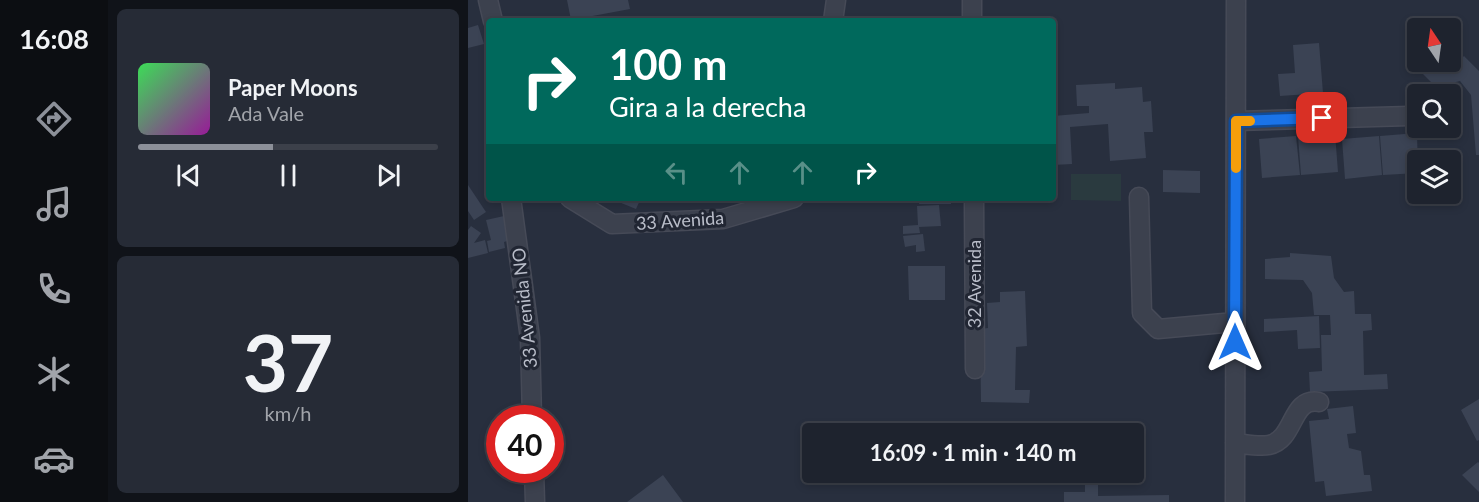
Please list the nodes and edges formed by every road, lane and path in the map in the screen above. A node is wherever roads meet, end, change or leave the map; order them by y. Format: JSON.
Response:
{"nodes":[{"id":1,"x":488,"y":0,"type":"edge"},
{"id":2,"x":836,"y":0,"type":"edge"},
{"id":3,"x":972,"y":0,"type":"edge"},
{"id":4,"x":1236,"y":0,"type":"edge"},
{"id":5,"x":492,"y":18,"type":"edge"},
{"id":6,"x":833,"y":18,"type":"edge"},
{"id":7,"x":972,"y":18,"type":"edge"},
{"id":8,"x":1407,"y":116,"type":"edge"},
{"id":9,"x":1236,"y":121,"type":"junction"},
{"id":10,"x":1139,"y":197,"type":"dead end"},
{"id":11,"x":511,"y":201,"type":"edge"},
{"id":12,"x":575,"y":201,"type":"edge"},
{"id":13,"x":784,"y":201,"type":"edge"},
{"id":14,"x":974,"y":201,"type":"edge"},
{"id":15,"x":1235,"y":322,"type":"junction"},
{"id":16,"x":975,"y":369,"type":"dead end"},
{"id":17,"x":1319,"y":402,"type":"dead end"},
{"id":18,"x":532,"y":405,"type":"edge"},
{"id":19,"x":1235,"y":443,"type":"junction"},
{"id":20,"x":534,"y":483,"type":"edge"},
{"id":21,"x":535,"y":502,"type":"edge"},
{"id":22,"x":1235,"y":502,"type":"edge"}],
"edges":[{"from":1,"to":5,"type":"street"},
{"from":2,"to":6,"type":"street"},
{"from":3,"to":7,"type":"street"},
{"from":4,"to":9,"type":"street"},
{"from":8,"to":9,"type":"street"},
{"from":9,"to":15,"type":"street"},
{"from":10,"to":15,"type":"street"},
{"from":11,"to":18,"type":"street","name":"33 Avenida NO"},
{"from":12,"to":13,"type":"street","name":"33 Avenida"},
{"from":14,"to":16,"type":"street","name":"32 Avenida"},
{"from":15,"to":19,"type":"street"},
{"from":17,"to":19,"type":"street"},
{"from":19,"to":22,"type":"street"},
{"from":20,"to":21,"type":"street"}]}
